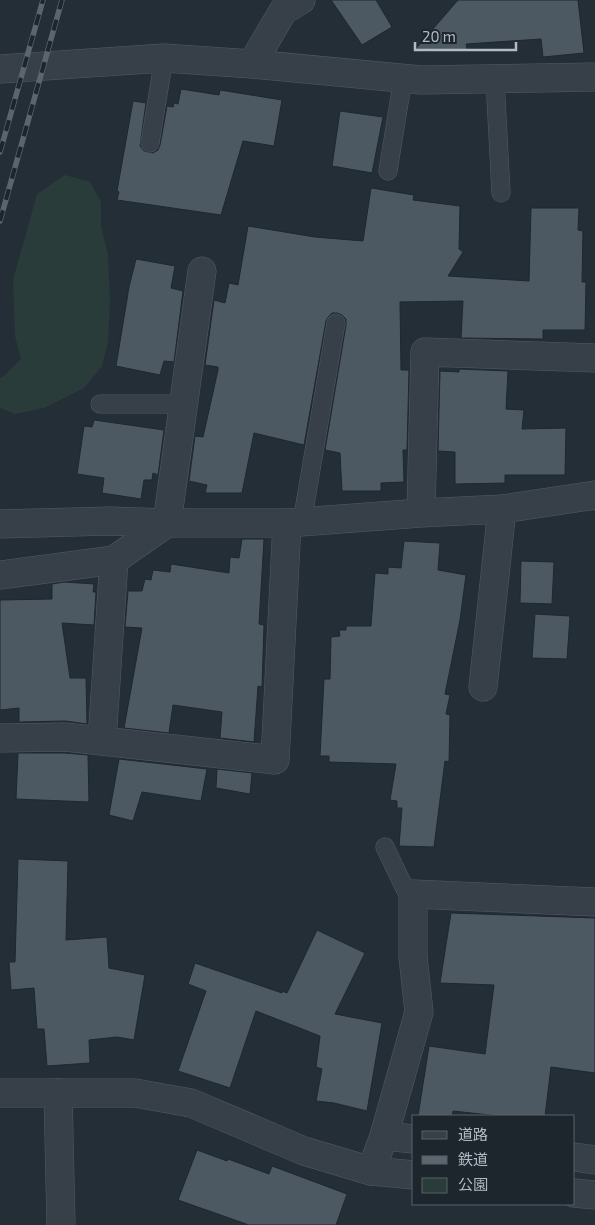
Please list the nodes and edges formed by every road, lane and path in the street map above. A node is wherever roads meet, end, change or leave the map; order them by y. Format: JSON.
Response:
{"nodes":[{"id":1,"x":301,"y":0,"type":"edge"},
{"id":2,"x":164,"y":58,"type":"junction"},
{"id":3,"x":252,"y":64,"type":"junction"},
{"id":4,"x":0,"y":69,"type":"edge"},
{"id":5,"x":595,"y":77,"type":"edge"},
{"id":6,"x":403,"y":78,"type":"junction"},
{"id":7,"x":494,"y":79,"type":"junction"},
{"id":8,"x":150,"y":143,"type":"dead end"},
{"id":9,"x":388,"y":171,"type":"dead end"},
{"id":10,"x":501,"y":192,"type":"dead end"},
{"id":11,"x":202,"y":271,"type":"dead end"},
{"id":12,"x":336,"y":323,"type":"dead end"},
{"id":13,"x":595,"y":358,"type":"edge"},
{"id":14,"x":100,"y":404,"type":"dead end"},
{"id":15,"x":184,"y":404,"type":"junction"},
{"id":16,"x":595,"y":495,"type":"edge"},
{"id":17,"x":502,"y":510,"type":"junction"},
{"id":18,"x":421,"y":512,"type":"junction"},
{"id":19,"x":295,"y":522,"type":"junction"},
{"id":20,"x":167,"y":523,"type":"junction"},
{"id":21,"x":0,"y":524,"type":"edge"},
{"id":22,"x":114,"y":560,"type":"junction"},
{"id":23,"x":0,"y":575,"type":"edge"},
{"id":24,"x":483,"y":687,"type":"dead end"},
{"id":25,"x":0,"y":738,"type":"edge"},
{"id":26,"x":102,"y":741,"type":"junction"},
{"id":27,"x":385,"y":847,"type":"dead end"},
{"id":28,"x":413,"y":894,"type":"junction"},
{"id":29,"x":595,"y":902,"type":"edge"},
{"id":30,"x":0,"y":1093,"type":"edge"},
{"id":31,"x":58,"y":1093,"type":"junction"},
{"id":32,"x":384,"y":1136,"type":"junction"},
{"id":33,"x":412,"y":1139,"type":"edge"},
{"id":34,"x":575,"y":1158,"type":"edge"},
{"id":35,"x":595,"y":1160,"type":"edge"},
{"id":36,"x":371,"y":1171,"type":"junction"},
{"id":37,"x":412,"y":1176,"type":"edge"},
{"id":38,"x":575,"y":1193,"type":"edge"},
{"id":39,"x":595,"y":1195,"type":"edge"},
{"id":40,"x":61,"y":1225,"type":"edge"}],
"edges":[{"from":1,"to":3,"type":"street"},
{"from":2,"to":3,"type":"street"},
{"from":2,"to":4,"type":"street"},
{"from":2,"to":8,"type":"lane"},
{"from":3,"to":6,"type":"street"},
{"from":5,"to":7,"type":"street"},
{"from":6,"to":7,"type":"street"},
{"from":6,"to":9,"type":"lane"},
{"from":7,"to":10,"type":"lane"},
{"from":11,"to":15,"type":"street"},
{"from":12,"to":19,"type":"lane"},
{"from":13,"to":18,"type":"street"},
{"from":14,"to":15,"type":"lane"},
{"from":15,"to":20,"type":"street"},
{"from":16,"to":17,"type":"street"},
{"from":17,"to":18,"type":"street"},
{"from":17,"to":24,"type":"street"},
{"from":18,"to":19,"type":"street"},
{"from":19,"to":20,"type":"street"},
{"from":19,"to":26,"type":"street"},
{"from":20,"to":21,"type":"street"},
{"from":20,"to":22,"type":"street"},
{"from":22,"to":23,"type":"street"},
{"from":22,"to":26,"type":"street"},
{"from":25,"to":26,"type":"street"},
{"from":27,"to":28,"type":"lane"},
{"from":28,"to":29,"type":"street"},
{"from":28,"to":32,"type":"street"},
{"from":30,"to":31,"type":"street"},
{"from":31,"to":36,"type":"street"},
{"from":31,"to":40,"type":"street"},
{"from":32,"to":33,"type":"street"},
{"from":32,"to":36,"type":"street"},
{"from":34,"to":35,"type":"street"},
{"from":36,"to":37,"type":"street"},
{"from":38,"to":39,"type":"street"}]}
